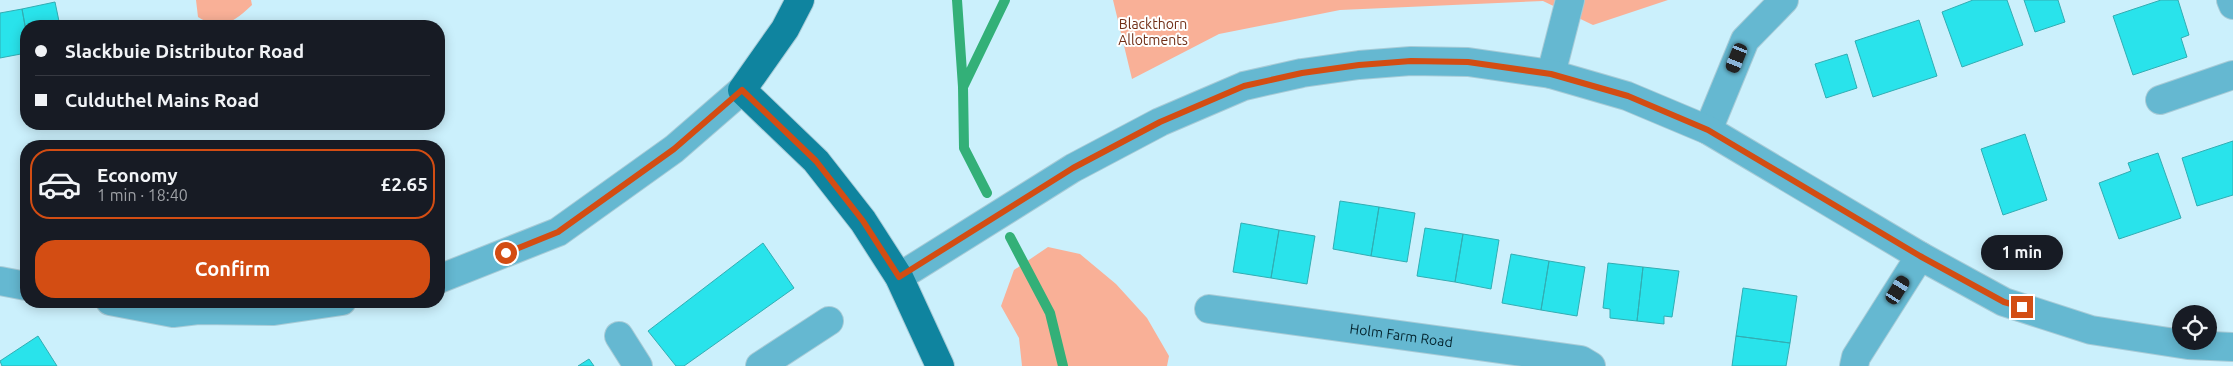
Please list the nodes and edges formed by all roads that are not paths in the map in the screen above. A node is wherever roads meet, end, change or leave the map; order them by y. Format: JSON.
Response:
{"nodes":[{"id":1,"x":800,"y":0,"type":"edge"},
{"id":2,"x":1784,"y":0,"type":"edge"},
{"id":3,"x":2231,"y":0,"type":"edge"},
{"id":4,"x":1574,"y":1,"type":"edge"},
{"id":5,"x":2233,"y":5,"type":"edge"},
{"id":6,"x":1551,"y":74,"type":"junction"},
{"id":7,"x":2233,"y":75,"type":"edge"},
{"id":8,"x":742,"y":90,"type":"junction"},
{"id":9,"x":2160,"y":100,"type":"dead end"},
{"id":10,"x":1708,"y":130,"type":"junction"},
{"id":11,"x":1920,"y":256,"type":"junction"},
{"id":12,"x":445,"y":277,"type":"edge"},
{"id":13,"x":899,"y":277,"type":"junction"},
{"id":14,"x":0,"y":281,"type":"edge"},
{"id":15,"x":20,"y":285,"type":"edge"},
{"id":16,"x":147,"y":308,"type":"edge"},
{"id":17,"x":294,"y":308,"type":"edge"},
{"id":18,"x":1209,"y":309,"type":"dead end"},
{"id":19,"x":829,"y":321,"type":"dead end"},
{"id":20,"x":618,"y":336,"type":"dead end"},
{"id":21,"x":2233,"y":347,"type":"edge"},
{"id":22,"x":638,"y":366,"type":"edge"},
{"id":23,"x":760,"y":366,"type":"edge"},
{"id":24,"x":940,"y":366,"type":"edge"},
{"id":25,"x":1591,"y":366,"type":"edge"},
{"id":26,"x":1854,"y":366,"type":"edge"}],
"edges":[{"from":1,"to":8,"type":"main road"},
{"from":2,"to":10,"type":"street"},
{"from":3,"to":5,"type":"street"},
{"from":4,"to":6,"type":"street"},
{"from":6,"to":10,"type":"street"},
{"from":6,"to":13,"type":"street"},
{"from":7,"to":9,"type":"street"},
{"from":8,"to":12,"type":"street"},
{"from":8,"to":13,"type":"main road"},
{"from":10,"to":11,"type":"street"},
{"from":11,"to":21,"type":"street"},
{"from":11,"to":26,"type":"street"},
{"from":13,"to":24,"type":"main road"},
{"from":14,"to":15,"type":"street"},
{"from":16,"to":17,"type":"street"},
{"from":18,"to":25,"type":"street","name":"Holm Farm Road"},
{"from":19,"to":23,"type":"street"},
{"from":20,"to":22,"type":"street"}]}
